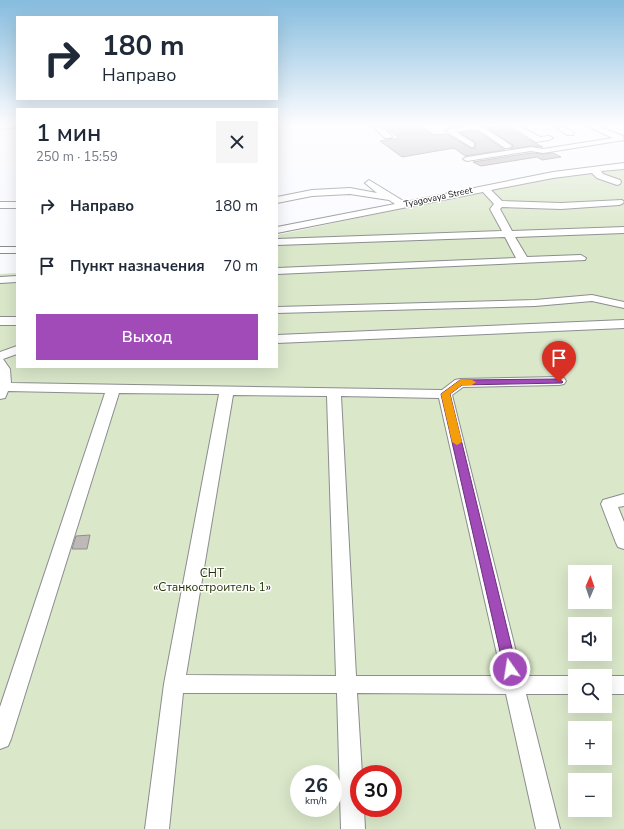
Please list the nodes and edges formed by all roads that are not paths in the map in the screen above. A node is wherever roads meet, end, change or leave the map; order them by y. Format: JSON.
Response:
{"nodes":[{"id":1,"x":624,"y":166,"type":"edge"},
{"id":2,"x":594,"y":169,"type":"junction"},
{"id":3,"x":617,"y":182,"type":"dead end"},
{"id":4,"x":369,"y":183,"type":"dead end"},
{"id":5,"x":484,"y":188,"type":"junction"},
{"id":6,"x":392,"y":198,"type":"junction"},
{"id":7,"x":278,"y":200,"type":"edge"},
{"id":8,"x":619,"y":202,"type":"dead end"},
{"id":9,"x":499,"y":204,"type":"junction"},
{"id":10,"x":16,"y":205,"type":"edge"},
{"id":11,"x":404,"y":205,"type":"junction"},
{"id":12,"x":0,"y":206,"type":"edge"},
{"id":13,"x":278,"y":230,"type":"edge"},
{"id":14,"x":624,"y":230,"type":"edge"},
{"id":15,"x":508,"y":234,"type":"junction"},
{"id":16,"x":278,"y":242,"type":"edge"},
{"id":17,"x":0,"y":250,"type":"edge"},
{"id":18,"x":16,"y":250,"type":"edge"},
{"id":19,"x":581,"y":258,"type":"dead end"},
{"id":20,"x":523,"y":260,"type":"junction"},
{"id":21,"x":278,"y":271,"type":"edge"},
{"id":22,"x":16,"y":279,"type":"edge"},
{"id":23,"x":0,"y":280,"type":"edge"},
{"id":24,"x":624,"y":305,"type":"edge"},
{"id":25,"x":278,"y":310,"type":"edge"},
{"id":26,"x":0,"y":321,"type":"edge"},
{"id":27,"x":16,"y":321,"type":"edge"},
{"id":28,"x":624,"y":324,"type":"edge"},
{"id":29,"x":278,"y":339,"type":"edge"},
{"id":30,"x":16,"y":350,"type":"edge"},
{"id":31,"x":0,"y":356,"type":"edge"},
{"id":32,"x":0,"y":362,"type":"edge"},
{"id":33,"x":559,"y":382,"type":"dead end"},
{"id":34,"x":113,"y":389,"type":"junction"},
{"id":35,"x":227,"y":390,"type":"junction"},
{"id":36,"x":2,"y":391,"type":"edge"},
{"id":37,"x":334,"y":392,"type":"junction"},
{"id":38,"x":445,"y":394,"type":"junction"},
{"id":39,"x":624,"y":500,"type":"edge"},
{"id":40,"x":624,"y":543,"type":"edge"},
{"id":41,"x":174,"y":684,"type":"junction"},
{"id":42,"x":346,"y":684,"type":"junction"},
{"id":43,"x":514,"y":684,"type":"junction"},
{"id":44,"x":568,"y":685,"type":"edge"},
{"id":45,"x":612,"y":685,"type":"edge"},
{"id":46,"x":624,"y":685,"type":"edge"},
{"id":47,"x":0,"y":739,"type":"edge"},
{"id":48,"x":157,"y":829,"type":"edge"},
{"id":49,"x":353,"y":829,"type":"edge"},
{"id":50,"x":548,"y":829,"type":"edge"}],
"edges":[{"from":1,"to":2,"type":"street","name":"Tyagovaya Street"},
{"from":2,"to":3,"type":"street"},
{"from":2,"to":5,"type":"street","name":"Tyagovaya Street"},
{"from":4,"to":6,"type":"street"},
{"from":5,"to":9,"type":"street"},
{"from":5,"to":11,"type":"street","name":"Tyagovaya Street"},
{"from":6,"to":7,"type":"street"},
{"from":6,"to":11,"type":"street"},
{"from":8,"to":9,"type":"street"},
{"from":9,"to":15,"type":"street"},
{"from":10,"to":12,"type":"street"},
{"from":11,"to":13,"type":"street","name":"Tyagovaya Street"},
{"from":14,"to":15,"type":"street"},
{"from":15,"to":16,"type":"street"},
{"from":15,"to":20,"type":"street"},
{"from":17,"to":18,"type":"street"},
{"from":19,"to":20,"type":"street"},
{"from":20,"to":21,"type":"street"},
{"from":22,"to":23,"type":"street"},
{"from":24,"to":25,"type":"street"},
{"from":26,"to":27,"type":"street"},
{"from":28,"to":29,"type":"street"},
{"from":30,"to":31,"type":"street"},
{"from":32,"to":36,"type":"street"},
{"from":33,"to":38,"type":"street"},
{"from":34,"to":35,"type":"street"},
{"from":34,"to":36,"type":"street"},
{"from":34,"to":47,"type":"street"},
{"from":35,"to":37,"type":"street"},
{"from":35,"to":41,"type":"street"},
{"from":37,"to":38,"type":"street"},
{"from":37,"to":42,"type":"street"},
{"from":38,"to":43,"type":"street"},
{"from":39,"to":40,"type":"street"},
{"from":41,"to":42,"type":"street"},
{"from":41,"to":48,"type":"street"},
{"from":42,"to":43,"type":"street"},
{"from":42,"to":49,"type":"street"},
{"from":43,"to":44,"type":"street"},
{"from":43,"to":50,"type":"street"},
{"from":45,"to":46,"type":"street"}]}
